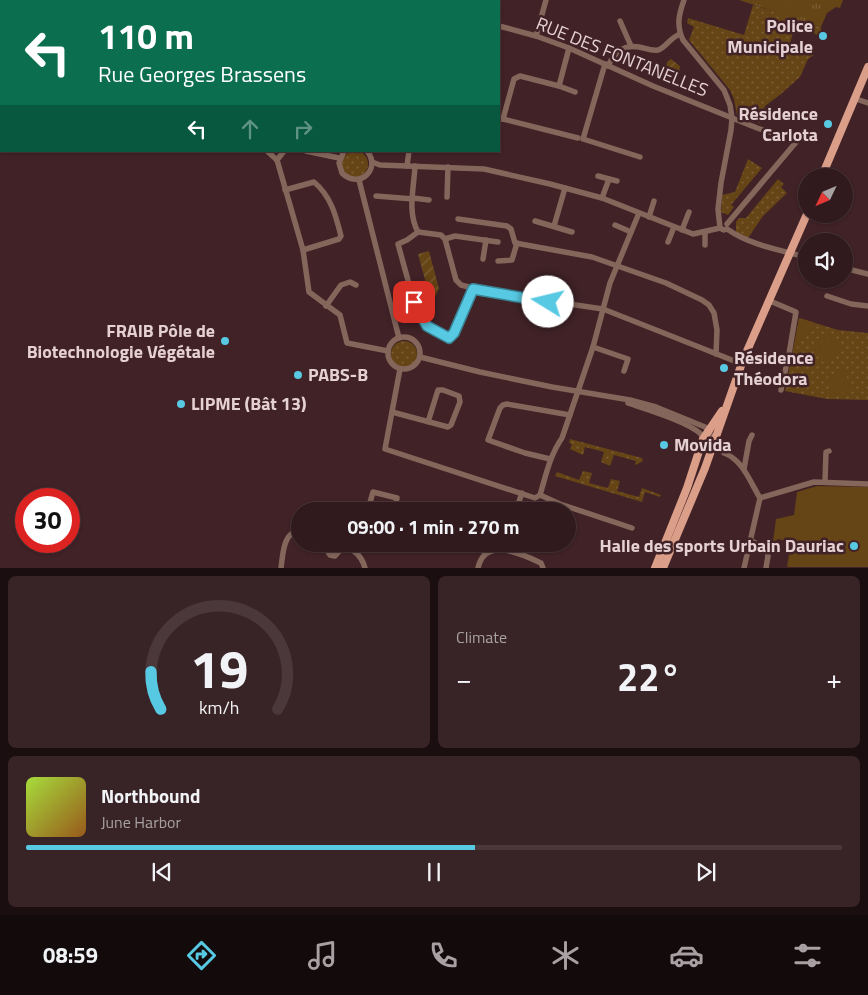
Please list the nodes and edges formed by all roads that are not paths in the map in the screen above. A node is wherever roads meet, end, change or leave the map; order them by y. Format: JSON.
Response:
{"nodes":[{"id":1,"x":546,"y":0,"type":"edge"},
{"id":2,"x":684,"y":0,"type":"edge"},
{"id":3,"x":620,"y":21,"type":"dead end"},
{"id":4,"x":500,"y":26,"type":"edge"},
{"id":5,"x":680,"y":34,"type":"junction"},
{"id":6,"x":536,"y":36,"type":"junction"},
{"id":7,"x":631,"y":46,"type":"junction"},
{"id":8,"x":569,"y":48,"type":"junction"},
{"id":9,"x":607,"y":65,"type":"junction"},
{"id":10,"x":868,"y":67,"type":"edge"},
{"id":11,"x":559,"y":86,"type":"junction"},
{"id":12,"x":575,"y":92,"type":"dead end"},
{"id":13,"x":856,"y":99,"type":"junction"},
{"id":14,"x":868,"y":103,"type":"edge"},
{"id":15,"x":501,"y":118,"type":"edge"},
{"id":16,"x":732,"y":118,"type":"junction"},
{"id":17,"x":578,"y":138,"type":"dead end"},
{"id":18,"x":268,"y":152,"type":"edge"},
{"id":19,"x":283,"y":152,"type":"edge"},
{"id":20,"x":311,"y":152,"type":"edge"},
{"id":21,"x":343,"y":152,"type":"edge"},
{"id":22,"x":367,"y":152,"type":"edge"},
{"id":23,"x":409,"y":152,"type":"edge"},
{"id":24,"x":640,"y":156,"type":"dead end"},
{"id":25,"x":340,"y":158,"type":"junction"},
{"id":26,"x":277,"y":160,"type":"junction"},
{"id":27,"x":372,"y":162,"type":"junction"},
{"id":28,"x":407,"y":166,"type":"junction"},
{"id":29,"x":415,"y":166,"type":"junction"},
{"id":30,"x":448,"y":167,"type":"junction"},
{"id":31,"x":826,"y":168,"type":"edge"},
{"id":32,"x":598,"y":176,"type":"dead end"},
{"id":33,"x":608,"y":179,"type":"junction"},
{"id":34,"x":359,"y":180,"type":"junction"},
{"id":35,"x":617,"y":181,"type":"dead end"},
{"id":36,"x":565,"y":188,"type":"junction"},
{"id":37,"x":285,"y":190,"type":"junction"},
{"id":38,"x":376,"y":196,"type":"dead end"},
{"id":39,"x":446,"y":197,"type":"dead end"},
{"id":40,"x":602,"y":198,"type":"junction"},
{"id":41,"x":413,"y":199,"type":"junction"},
{"id":42,"x":429,"y":200,"type":"dead end"},
{"id":43,"x":654,"y":201,"type":"dead end"},
{"id":44,"x":689,"y":212,"type":"dead end"},
{"id":45,"x":639,"y":213,"type":"junction"},
{"id":46,"x":649,"y":217,"type":"junction"},
{"id":47,"x":458,"y":219,"type":"dead end"},
{"id":48,"x":535,"y":222,"type":"dead end"},
{"id":49,"x":803,"y":223,"type":"edge"},
{"id":50,"x":615,"y":225,"type":"dead end"},
{"id":51,"x":554,"y":226,"type":"junction"},
{"id":52,"x":724,"y":226,"type":"junction"},
{"id":53,"x":674,"y":227,"type":"junction"},
{"id":54,"x":682,"y":230,"type":"junction"},
{"id":55,"x":418,"y":232,"type":"junction"},
{"id":56,"x":572,"y":232,"type":"dead end"},
{"id":57,"x":631,"y":232,"type":"junction"},
{"id":58,"x":705,"y":232,"type":"junction"},
{"id":59,"x":445,"y":239,"type":"junction"},
{"id":60,"x":486,"y":240,"type":"junction"},
{"id":61,"x":498,"y":242,"type":"dead end"},
{"id":62,"x":668,"y":242,"type":"dead end"},
{"id":63,"x":518,"y":244,"type":"junction"},
{"id":64,"x":705,"y":245,"type":"dead end"},
{"id":65,"x":303,"y":250,"type":"junction"},
{"id":66,"x":789,"y":255,"type":"junction"},
{"id":67,"x":798,"y":257,"type":"edge"},
{"id":68,"x":483,"y":259,"type":"dead end"},
{"id":69,"x":498,"y":261,"type":"dead end"},
{"id":70,"x":616,"y":265,"type":"junction"},
{"id":71,"x":853,"y":270,"type":"edge"},
{"id":72,"x":868,"y":274,"type":"edge"},
{"id":73,"x":356,"y":285,"type":"dead end"},
{"id":74,"x":473,"y":289,"type":"junction"},
{"id":75,"x":827,"y":296,"type":"dead end"},
{"id":76,"x":770,"y":301,"type":"junction"},
{"id":77,"x":326,"y":306,"type":"junction"},
{"id":78,"x":868,"y":306,"type":"edge"},
{"id":79,"x":603,"y":309,"type":"junction"},
{"id":80,"x":399,"y":338,"type":"junction"},
{"id":81,"x":593,"y":347,"type":"junction"},
{"id":82,"x":388,"y":351,"type":"junction"},
{"id":83,"x":716,"y":354,"type":"junction"},
{"id":84,"x":420,"y":357,"type":"junction"},
{"id":85,"x":742,"y":364,"type":"junction"},
{"id":86,"x":400,"y":369,"type":"junction"},
{"id":87,"x":624,"y":372,"type":"dead end"},
{"id":88,"x":781,"y":390,"type":"dead end"},
{"id":89,"x":578,"y":391,"type":"junction"},
{"id":90,"x":392,"y":412,"type":"junction"},
{"id":91,"x":570,"y":415,"type":"junction"},
{"id":92,"x":428,"y":422,"type":"junction"},
{"id":93,"x":708,"y":435,"type":"junction"},
{"id":94,"x":752,"y":435,"type":"dead end"},
{"id":95,"x":829,"y":450,"type":"dead end"},
{"id":96,"x":724,"y":453,"type":"dead end"},
{"id":97,"x":550,"y":459,"type":"junction"},
{"id":98,"x":744,"y":469,"type":"junction"},
{"id":99,"x":825,"y":482,"type":"junction"},
{"id":100,"x":868,"y":484,"type":"edge"},
{"id":101,"x":522,"y":493,"type":"junction"},
{"id":102,"x":540,"y":495,"type":"junction"},
{"id":103,"x":760,"y":498,"type":"junction"},
{"id":104,"x":370,"y":502,"type":"edge"},
{"id":105,"x":396,"y":502,"type":"edge"},
{"id":106,"x":519,"y":502,"type":"edge"},
{"id":107,"x":556,"y":502,"type":"edge"},
{"id":108,"x":576,"y":509,"type":"edge"},
{"id":109,"x":632,"y":528,"type":"dead end"},
{"id":110,"x":291,"y":533,"type":"edge"},
{"id":111,"x":750,"y":540,"type":"junction"},
{"id":112,"x":328,"y":552,"type":"edge"},
{"id":113,"x":338,"y":552,"type":"edge"},
{"id":114,"x":357,"y":552,"type":"edge"},
{"id":115,"x":485,"y":553,"type":"joint"},
{"id":116,"x":280,"y":568,"type":"edge"},
{"id":117,"x":365,"y":568,"type":"edge"},
{"id":118,"x":478,"y":568,"type":"edge"},
{"id":119,"x":543,"y":568,"type":"edge"},
{"id":120,"x":655,"y":568,"type":"edge"},
{"id":121,"x":663,"y":568,"type":"edge"},
{"id":122,"x":744,"y":568,"type":"edge"},
{"id":123,"x":766,"y":568,"type":"edge"}],
"edges":[{"from":1,"to":6,"type":"street"},
{"from":2,"to":5,"type":"street"},
{"from":3,"to":7,"type":"street"},
{"from":4,"to":6,"type":"street","name":"RUE DES FONTANELLES"},
{"from":5,"to":7,"type":"street"},
{"from":5,"to":16,"type":"street"},
{"from":6,"to":8,"type":"street","name":"RUE DES FONTANELLES"},
{"from":7,"to":9,"type":"street"},
{"from":8,"to":9,"type":"street","name":"RUE DES FONTANELLES"},
{"from":8,"to":11,"type":"street"},
{"from":9,"to":16,"type":"street","name":"RUE DES FONTANELLES"},
{"from":9,"to":24,"type":"street"},
{"from":10,"to":13,"type":"main road"},
{"from":11,"to":12,"type":"street"},
{"from":11,"to":15,"type":"street"},
{"from":13,"to":14,"type":"street"},
{"from":13,"to":31,"type":"main road"},
{"from":15,"to":17,"type":"street"},
{"from":16,"to":52,"type":"street"},
{"from":16,"to":52,"type":"street","name":"RUE DES FONTANELLES"},
{"from":18,"to":26,"type":"street"},
{"from":19,"to":26,"type":"street"},
{"from":20,"to":25,"type":"street"},
{"from":21,"to":25,"type":"street"},
{"from":22,"to":27,"type":"street"},
{"from":23,"to":28,"type":"street"},
{"from":25,"to":34,"type":"street"},
{"from":26,"to":37,"type":"street"},
{"from":27,"to":28,"type":"street"},
{"from":27,"to":34,"type":"street"},
{"from":28,"to":29,"type":"street"},
{"from":29,"to":30,"type":"street"},
{"from":29,"to":41,"type":"street"},
{"from":30,"to":36,"type":"street"},
{"from":30,"to":39,"type":"street"},
{"from":32,"to":33,"type":"street"},
{"from":33,"to":35,"type":"street"},
{"from":33,"to":40,"type":"street"},
{"from":34,"to":80,"type":"street"},
{"from":36,"to":40,"type":"street"},
{"from":36,"to":51,"type":"street"},
{"from":37,"to":65,"type":"street"},
{"from":37,"to":65,"type":"street"},
{"from":38,"to":41,"type":"street"},
{"from":40,"to":45,"type":"street"},
{"from":41,"to":42,"type":"street"},
{"from":41,"to":55,"type":"street"},
{"from":43,"to":46,"type":"street"},
{"from":44,"to":54,"type":"street"},
{"from":45,"to":46,"type":"street"},
{"from":45,"to":57,"type":"street"},
{"from":46,"to":53,"type":"street"},
{"from":47,"to":63,"type":"street"},
{"from":48,"to":51,"type":"street"},
{"from":49,"to":66,"type":"main road"},
{"from":50,"to":57,"type":"street"},
{"from":51,"to":56,"type":"street"},
{"from":52,"to":58,"type":"street"},
{"from":52,"to":66,"type":"street"},
{"from":53,"to":54,"type":"street"},
{"from":53,"to":62,"type":"street"},
{"from":54,"to":58,"type":"street"},
{"from":55,"to":59,"type":"street"},
{"from":55,"to":74,"type":"street"},
{"from":57,"to":70,"type":"street"},
{"from":58,"to":64,"type":"street"},
{"from":59,"to":60,"type":"street"},
{"from":59,"to":74,"type":"street"},
{"from":60,"to":61,"type":"street"},
{"from":60,"to":68,"type":"street"},
{"from":63,"to":69,"type":"street"},
{"from":63,"to":70,"type":"street"},
{"from":65,"to":77,"type":"street"},
{"from":66,"to":67,"type":"street"},
{"from":66,"to":76,"type":"main road"},
{"from":70,"to":79,"type":"street"},
{"from":70,"to":83,"type":"street"},
{"from":71,"to":72,"type":"street"},
{"from":73,"to":77,"type":"street"},
{"from":74,"to":79,"type":"street"},
{"from":75,"to":78,"type":"street"},
{"from":76,"to":85,"type":"main road"},
{"from":76,"to":88,"type":"street"},
{"from":77,"to":82,"type":"street"},
{"from":79,"to":81,"type":"street"},
{"from":79,"to":83,"type":"street"},
{"from":80,"to":82,"type":"street"},
{"from":80,"to":84,"type":"street"},
{"from":81,"to":87,"type":"street"},
{"from":81,"to":89,"type":"street"},
{"from":82,"to":86,"type":"street"},
{"from":83,"to":85,"type":"street"},
{"from":84,"to":86,"type":"street"},
{"from":84,"to":89,"type":"street"},
{"from":85,"to":93,"type":"main road"},
{"from":86,"to":90,"type":"street"},
{"from":89,"to":91,"type":"street"},
{"from":89,"to":93,"type":"street"},
{"from":90,"to":92,"type":"street"},
{"from":90,"to":101,"type":"street"},
{"from":91,"to":97,"type":"street"},
{"from":91,"to":97,"type":"street"},
{"from":92,"to":92,"type":"street"},
{"from":93,"to":120,"type":"main road"},
{"from":93,"to":121,"type":"main road"},
{"from":94,"to":98,"type":"street"},
{"from":95,"to":99,"type":"street"},
{"from":96,"to":98,"type":"street"},
{"from":97,"to":102,"type":"street"},
{"from":98,"to":103,"type":"street"},
{"from":99,"to":100,"type":"street"},
{"from":99,"to":103,"type":"street"},
{"from":101,"to":102,"type":"street"},
{"from":101,"to":106,"type":"street"},
{"from":102,"to":107,"type":"street"},
{"from":103,"to":111,"type":"street"},
{"from":104,"to":105,"type":"street"},
{"from":108,"to":109,"type":"street"},
{"from":110,"to":116,"type":"street"},
{"from":111,"to":122,"type":"street"},
{"from":111,"to":123,"type":"street"},
{"from":112,"to":113,"type":"street"},
{"from":114,"to":117,"type":"street"},
{"from":115,"to":118,"type":"street"},
{"from":115,"to":119,"type":"street"}]}
